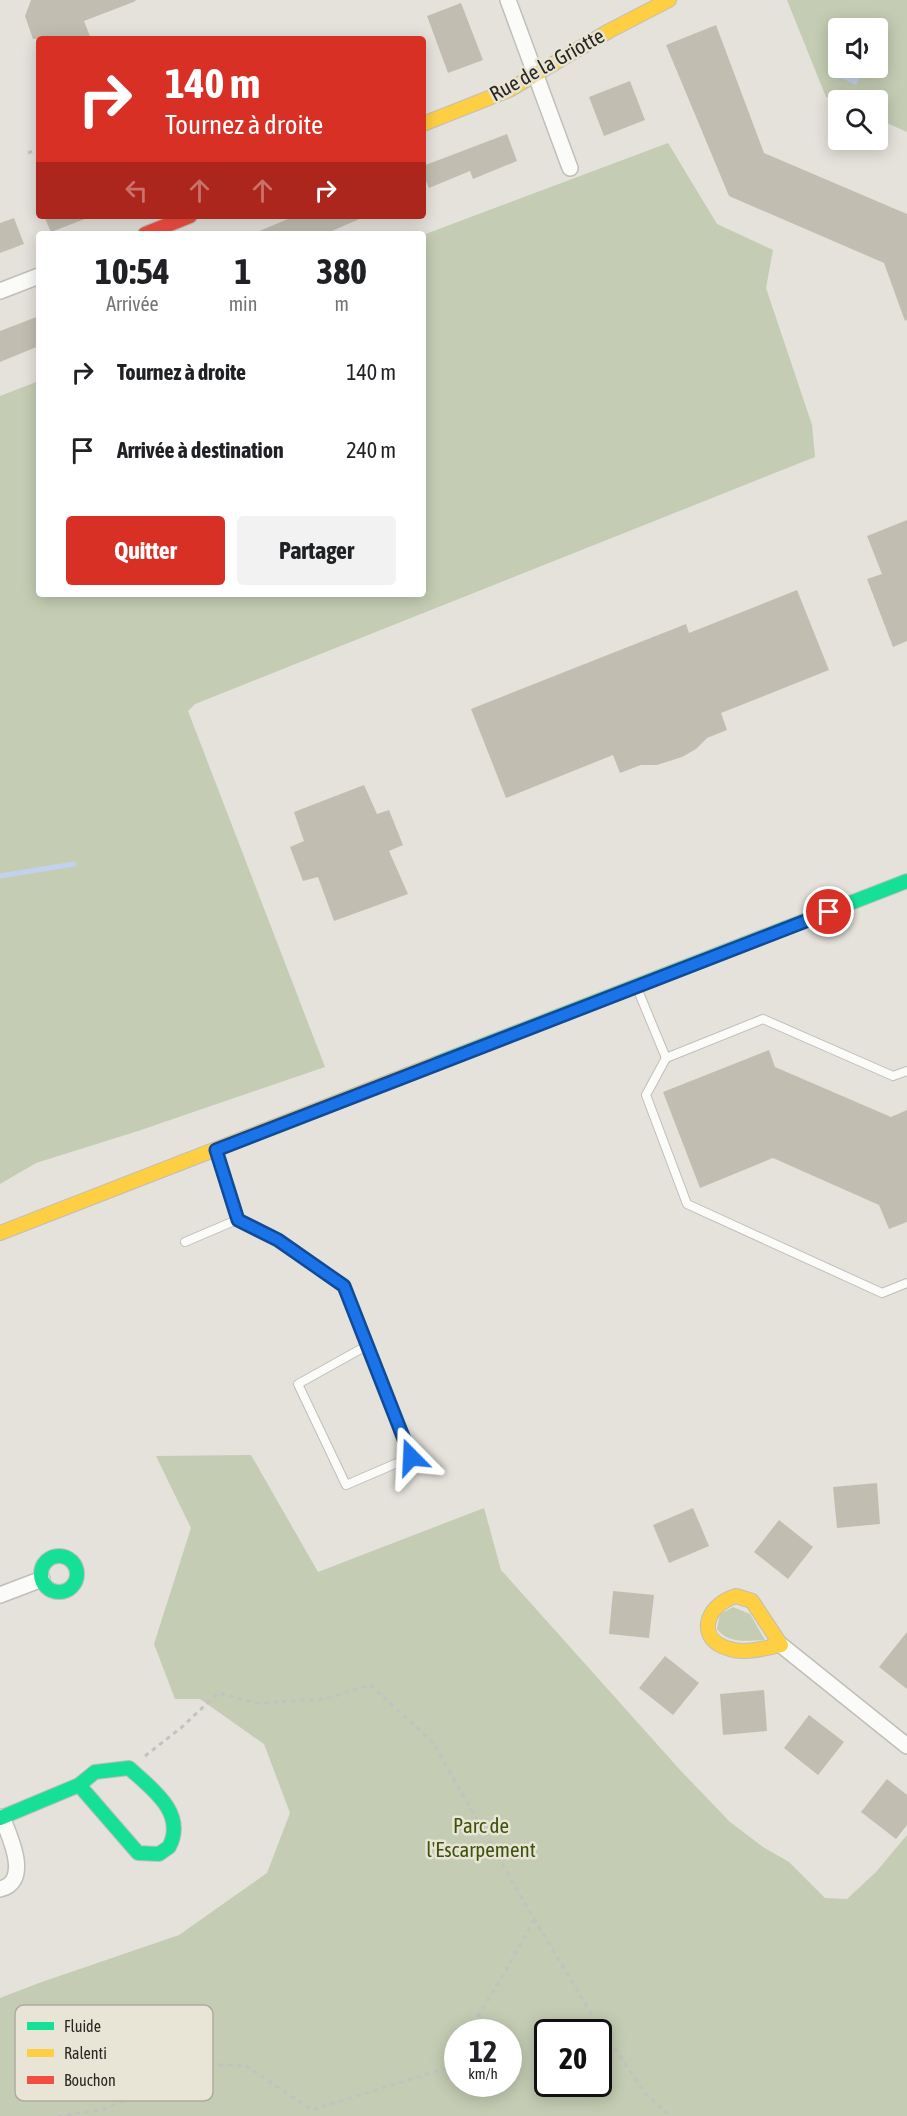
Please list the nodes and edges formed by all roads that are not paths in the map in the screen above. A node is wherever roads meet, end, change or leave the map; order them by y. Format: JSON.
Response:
{"nodes":[{"id":1,"x":508,"y":0,"type":"edge"},
{"id":2,"x":669,"y":0,"type":"edge"},
{"id":3,"x":535,"y":75,"type":"junction"},
{"id":4,"x":426,"y":123,"type":"edge"},
{"id":5,"x":570,"y":168,"type":"dead end"},
{"id":6,"x":182,"y":219,"type":"edge"},
{"id":7,"x":152,"y":231,"type":"edge"},
{"id":8,"x":36,"y":277,"type":"edge"},
{"id":9,"x":0,"y":291,"type":"edge"},
{"id":10,"x":907,"y":881,"type":"edge"},
{"id":11,"x":636,"y":987,"type":"junction"},
{"id":12,"x":666,"y":1058,"type":"junction"},
{"id":13,"x":907,"y":1071,"type":"edge"},
{"id":14,"x":216,"y":1150,"type":"junction"},
{"id":15,"x":238,"y":1220,"type":"junction"},
{"id":16,"x":0,"y":1233,"type":"edge"},
{"id":17,"x":185,"y":1242,"type":"dead end"},
{"id":18,"x":907,"y":1283,"type":"edge"},
{"id":19,"x":368,"y":1345,"type":"junction"},
{"id":20,"x":42,"y":1579,"type":"dead end"},
{"id":21,"x":0,"y":1595,"type":"edge"},
{"id":22,"x":781,"y":1645,"type":"junction"},
{"id":23,"x":907,"y":1746,"type":"edge"},
{"id":24,"x":79,"y":1785,"type":"junction"},
{"id":25,"x":1,"y":1818,"type":"edge"},
{"id":26,"x":0,"y":1889,"type":"edge"}],
"edges":[{"from":1,"to":3,"type":"street"},
{"from":2,"to":3,"type":"main road","name":"Rue de la Griotte"},
{"from":3,"to":4,"type":"main road","name":"Rue de la Griotte"},
{"from":3,"to":5,"type":"street"},
{"from":6,"to":7,"type":"main road"},
{"from":8,"to":9,"type":"street"},
{"from":10,"to":11,"type":"main road"},
{"from":11,"to":12,"type":"lane"},
{"from":11,"to":14,"type":"main road"},
{"from":12,"to":13,"type":"lane"},
{"from":12,"to":18,"type":"lane"},
{"from":14,"to":15,"type":"lane"},
{"from":14,"to":16,"type":"main road"},
{"from":15,"to":17,"type":"lane"},
{"from":15,"to":19,"type":"lane"},
{"from":19,"to":19,"type":"lane"},
{"from":20,"to":21,"type":"street"},
{"from":22,"to":22,"type":"main road"},
{"from":22,"to":23,"type":"street"},
{"from":24,"to":24,"type":"main road"},
{"from":24,"to":25,"type":"main road"},
{"from":25,"to":26,"type":"street"}]}
